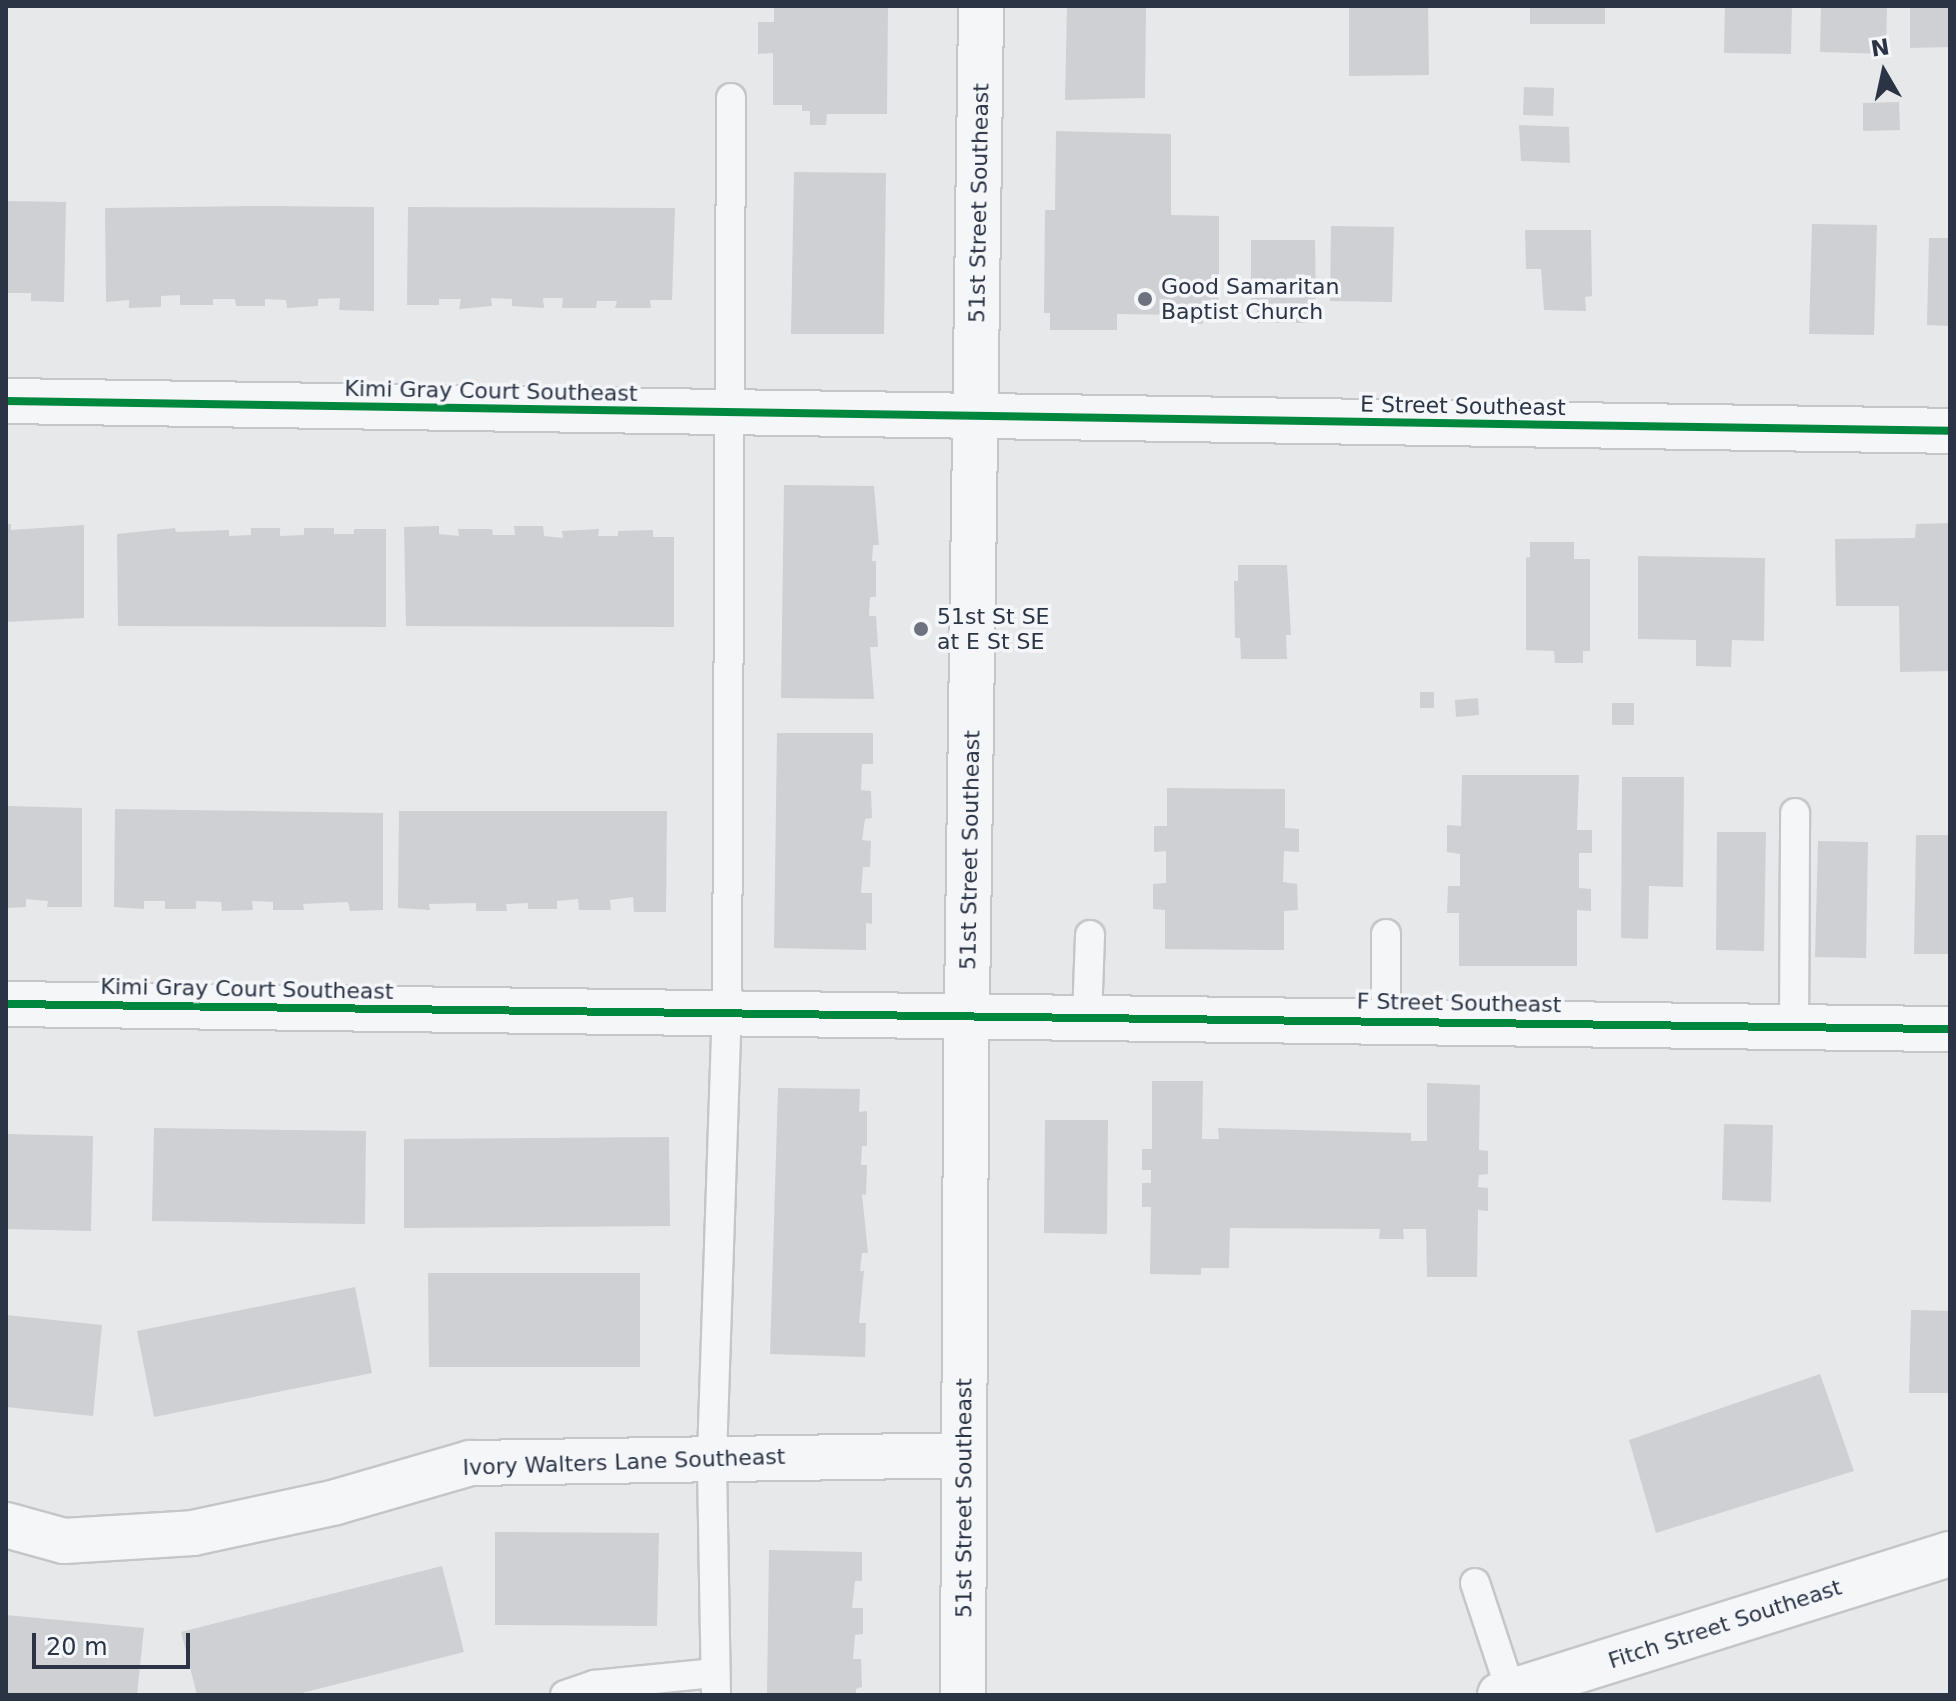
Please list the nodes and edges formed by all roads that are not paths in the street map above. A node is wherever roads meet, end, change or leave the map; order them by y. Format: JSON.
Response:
{"nodes":[{"id":1,"x":981,"y":6,"type":"edge"},
{"id":2,"x":731,"y":98,"type":"dead end"},
{"id":3,"x":6,"y":401,"type":"edge"},
{"id":4,"x":731,"y":413,"type":"junction"},
{"id":5,"x":976,"y":416,"type":"junction"},
{"id":6,"x":1950,"y":431,"type":"edge"},
{"id":7,"x":1795,"y":813,"type":"dead end"},
{"id":8,"x":1386,"y":934,"type":"dead end"},
{"id":9,"x":1090,"y":935,"type":"dead end"},
{"id":10,"x":6,"y":1004,"type":"edge"},
{"id":11,"x":727,"y":1012,"type":"junction"},
{"id":12,"x":967,"y":1017,"type":"junction"},
{"id":13,"x":1087,"y":1018,"type":"junction"},
{"id":14,"x":1386,"y":1020,"type":"junction"},
{"id":15,"x":1794,"y":1027,"type":"junction"},
{"id":16,"x":1950,"y":1029,"type":"edge"},
{"id":17,"x":964,"y":1455,"type":"junction"},
{"id":18,"x":712,"y":1457,"type":"junction"},
{"id":19,"x":6,"y":1525,"type":"edge"},
{"id":20,"x":1950,"y":1554,"type":"edge"},
{"id":21,"x":1475,"y":1583,"type":"dead end"},
{"id":22,"x":716,"y":1684,"type":"edge"},
{"id":23,"x":1506,"y":1693,"type":"edge"},
{"id":24,"x":565,"y":1695,"type":"edge"},
{"id":25,"x":963,"y":1695,"type":"edge"}],
"edges":[{"from":1,"to":5,"type":"street","name":"51st Street Southeast"},
{"from":2,"to":4,"type":"lane"},
{"from":3,"to":4,"type":"street","name":"Kimi Gray Court Southeast"},
{"from":4,"to":5,"type":"street","name":"Kimi Gray Court Southeast"},
{"from":4,"to":11,"type":"lane"},
{"from":5,"to":6,"type":"street","name":"E Street Southeast"},
{"from":5,"to":12,"type":"street","name":"51st Street Southeast"},
{"from":7,"to":15,"type":"lane"},
{"from":8,"to":14,"type":"lane"},
{"from":9,"to":13,"type":"lane"},
{"from":10,"to":11,"type":"street","name":"Kimi Gray Court Southeast"},
{"from":11,"to":12,"type":"street","name":"Kimi Gray Court Southeast"},
{"from":11,"to":18,"type":"lane"},
{"from":12,"to":13,"type":"street","name":"F Street Southeast"},
{"from":12,"to":17,"type":"street","name":"51st Street Southeast"},
{"from":13,"to":14,"type":"street","name":"F Street Southeast"},
{"from":14,"to":15,"type":"street","name":"F Street Southeast"},
{"from":15,"to":16,"type":"street","name":"F Street Southeast"},
{"from":17,"to":18,"type":"street","name":"Ivory Walters Lane Southeast"},
{"from":17,"to":25,"type":"street","name":"51st Street Southeast"},
{"from":18,"to":19,"type":"street","name":"Ivory Walters Lane Southeast"},
{"from":18,"to":22,"type":"lane"},
{"from":20,"to":23,"type":"street","name":"Fitch Street Southeast"},
{"from":21,"to":23,"type":"lane"},
{"from":22,"to":24,"type":"lane"}]}
